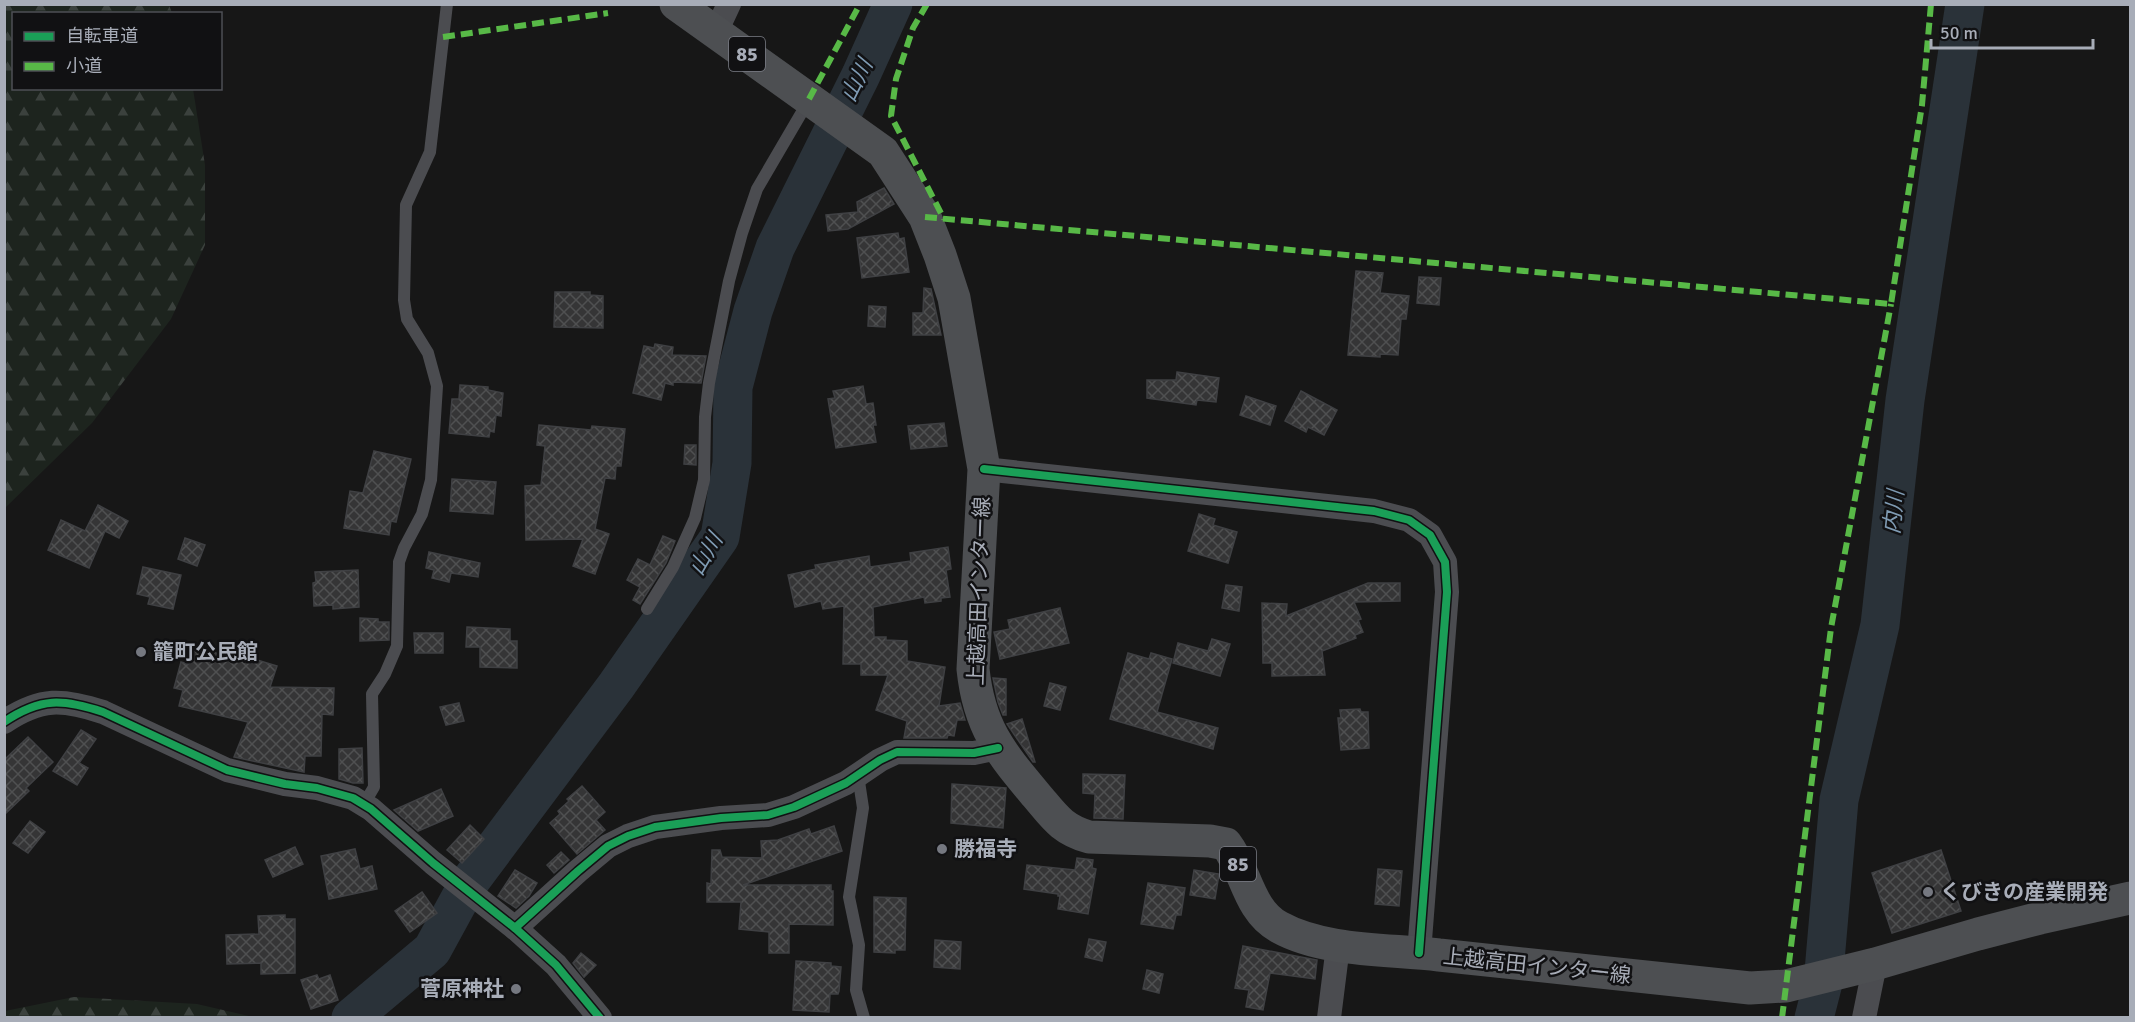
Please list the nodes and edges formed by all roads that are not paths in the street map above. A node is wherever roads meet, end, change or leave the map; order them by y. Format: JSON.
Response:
{"nodes":[{"id":1,"x":447,"y":4,"type":"edge"},
{"id":2,"x":676,"y":4,"type":"edge"},
{"id":3,"x":723,"y":18,"type":"edge"},
{"id":4,"x":814,"y":102,"type":"junction"},
{"id":5,"x":984,"y":469,"type":"junction"},
{"id":6,"x":647,"y":609,"type":"dead end"},
{"id":7,"x":4,"y":722,"type":"edge"},
{"id":8,"x":998,"y":748,"type":"junction"},
{"id":9,"x":858,"y":775,"type":"junction"},
{"id":10,"x":364,"y":804,"type":"junction"},
{"id":11,"x":2130,"y":898,"type":"edge"},
{"id":12,"x":515,"y":928,"type":"junction"},
{"id":13,"x":1338,"y":946,"type":"junction"},
{"id":14,"x":1419,"y":953,"type":"junction"},
{"id":15,"x":1875,"y":964,"type":"junction"},
{"id":16,"x":600,"y":1017,"type":"edge"},
{"id":17,"x":864,"y":1017,"type":"edge"},
{"id":18,"x":1329,"y":1017,"type":"edge"},
{"id":19,"x":1864,"y":1017,"type":"edge"}],
"edges":[{"from":1,"to":10,"type":"lane"},
{"from":2,"to":3,"type":"main road","name":"上越高田インター線","number":"85"},
{"from":3,"to":4,"type":"main road","name":"上越高田インター線","number":"85"},
{"from":4,"to":5,"type":"main road","name":"上越高田インター線","number":"85"},
{"from":4,"to":6,"type":"lane"},
{"from":5,"to":8,"type":"main road","name":"上越高田インター線","number":"85"},
{"from":5,"to":14,"type":"street"},
{"from":7,"to":10,"type":"street"},
{"from":8,"to":9,"type":"street"},
{"from":8,"to":13,"type":"main road","name":"上越高田インター線","number":"85"},
{"from":9,"to":12,"type":"street"},
{"from":9,"to":17,"type":"lane"},
{"from":10,"to":12,"type":"street"},
{"from":11,"to":15,"type":"main road","name":"上越高田インター線","number":"85"},
{"from":12,"to":16,"type":"street"},
{"from":13,"to":14,"type":"main road","name":"上越高田インター線","number":"85"},
{"from":13,"to":18,"type":"street"},
{"from":14,"to":15,"type":"main road","name":"上越高田インター線","number":"85"},
{"from":15,"to":19,"type":"street"}]}
